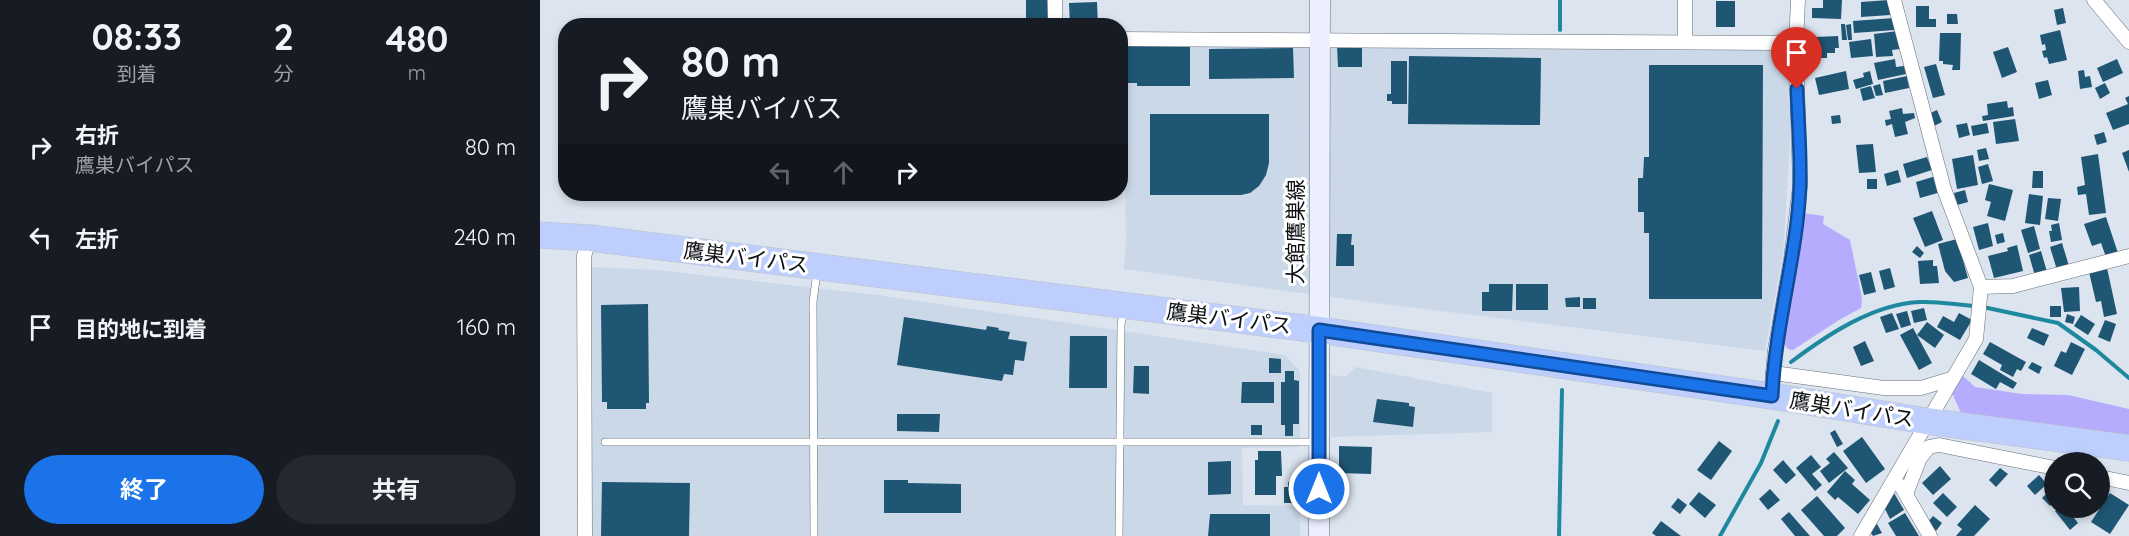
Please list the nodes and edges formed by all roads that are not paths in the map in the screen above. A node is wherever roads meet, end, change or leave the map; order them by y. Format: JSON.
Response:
{"nodes":[{"id":1,"x":1055,"y":0,"type":"edge"},
{"id":2,"x":1320,"y":0,"type":"edge"},
{"id":3,"x":1685,"y":0,"type":"edge"},
{"id":4,"x":1798,"y":0,"type":"edge"},
{"id":5,"x":1894,"y":0,"type":"edge"},
{"id":6,"x":2094,"y":0,"type":"edge"},
{"id":7,"x":1055,"y":18,"type":"edge"},
{"id":8,"x":1128,"y":39,"type":"edge"},
{"id":9,"x":1320,"y":39,"type":"junction"},
{"id":10,"x":1685,"y":42,"type":"junction"},
{"id":11,"x":2129,"y":42,"type":"edge"},
{"id":12,"x":1796,"y":43,"type":"junction"},
{"id":13,"x":540,"y":235,"type":"edge"},
{"id":14,"x":590,"y":238,"type":"junction"},
{"id":15,"x":2129,"y":256,"type":"edge"},
{"id":16,"x":818,"y":266,"type":"junction"},
{"id":17,"x":1981,"y":287,"type":"junction"},
{"id":18,"x":1126,"y":305,"type":"junction"},
{"id":19,"x":1319,"y":330,"type":"junction"},
{"id":20,"x":1951,"y":380,"type":"junction"},
{"id":21,"x":1772,"y":384,"type":"junction"},
{"id":22,"x":1926,"y":421,"type":"junction"},
{"id":23,"x":605,"y":442,"type":"dead end"},
{"id":24,"x":813,"y":442,"type":"junction"},
{"id":25,"x":1120,"y":442,"type":"junction"},
{"id":26,"x":1319,"y":442,"type":"junction"},
{"id":27,"x":2129,"y":448,"type":"edge"},
{"id":28,"x":2044,"y":466,"type":"edge"},
{"id":29,"x":1896,"y":476,"type":"junction"},
{"id":30,"x":2110,"y":479,"type":"edge"},
{"id":31,"x":2129,"y":483,"type":"edge"},
{"id":32,"x":1906,"y":494,"type":"junction"},
{"id":33,"x":585,"y":536,"type":"edge"},
{"id":34,"x":814,"y":536,"type":"edge"},
{"id":35,"x":1119,"y":536,"type":"edge"},
{"id":36,"x":1319,"y":536,"type":"edge"},
{"id":37,"x":1861,"y":536,"type":"edge"},
{"id":38,"x":1930,"y":536,"type":"edge"}],
"edges":[{"from":1,"to":7,"type":"street"},
{"from":2,"to":9,"type":"main road","name":"大館鷹巣線"},
{"from":3,"to":10,"type":"street"},
{"from":4,"to":12,"type":"street"},
{"from":5,"to":17,"type":"street"},
{"from":6,"to":11,"type":"street"},
{"from":8,"to":9,"type":"street"},
{"from":9,"to":10,"type":"street"},
{"from":9,"to":19,"type":"main road","name":"大館鷹巣線"},
{"from":10,"to":12,"type":"street"},
{"from":12,"to":21,"type":"street"},
{"from":13,"to":14,"type":"highway","name":"鷹巣バイパス"},
{"from":14,"to":16,"type":"highway","name":"鷹巣バイパス"},
{"from":14,"to":33,"type":"street"},
{"from":15,"to":17,"type":"street"},
{"from":16,"to":18,"type":"highway","name":"鷹巣バイパス"},
{"from":16,"to":24,"type":"lane"},
{"from":17,"to":20,"type":"street"},
{"from":18,"to":19,"type":"highway","name":"鷹巣バイパス"},
{"from":18,"to":25,"type":"lane"},
{"from":19,"to":21,"type":"highway","name":"鷹巣バイパス"},
{"from":19,"to":26,"type":"main road","name":"大館鷹巣線"},
{"from":20,"to":21,"type":"street"},
{"from":20,"to":22,"type":"street"},
{"from":21,"to":22,"type":"highway","name":"鷹巣バイパス"},
{"from":22,"to":27,"type":"highway","name":"鷹巣バイパス"},
{"from":22,"to":29,"type":"street"},
{"from":23,"to":24,"type":"lane"},
{"from":24,"to":25,"type":"lane"},
{"from":24,"to":34,"type":"lane"},
{"from":25,"to":26,"type":"lane"},
{"from":25,"to":35,"type":"lane"},
{"from":26,"to":36,"type":"main road","name":"大館鷹巣線"},
{"from":28,"to":32,"type":"street"},
{"from":29,"to":32,"type":"street"},
{"from":29,"to":37,"type":"street"},
{"from":30,"to":31,"type":"street"},
{"from":32,"to":38,"type":"street"}]}
